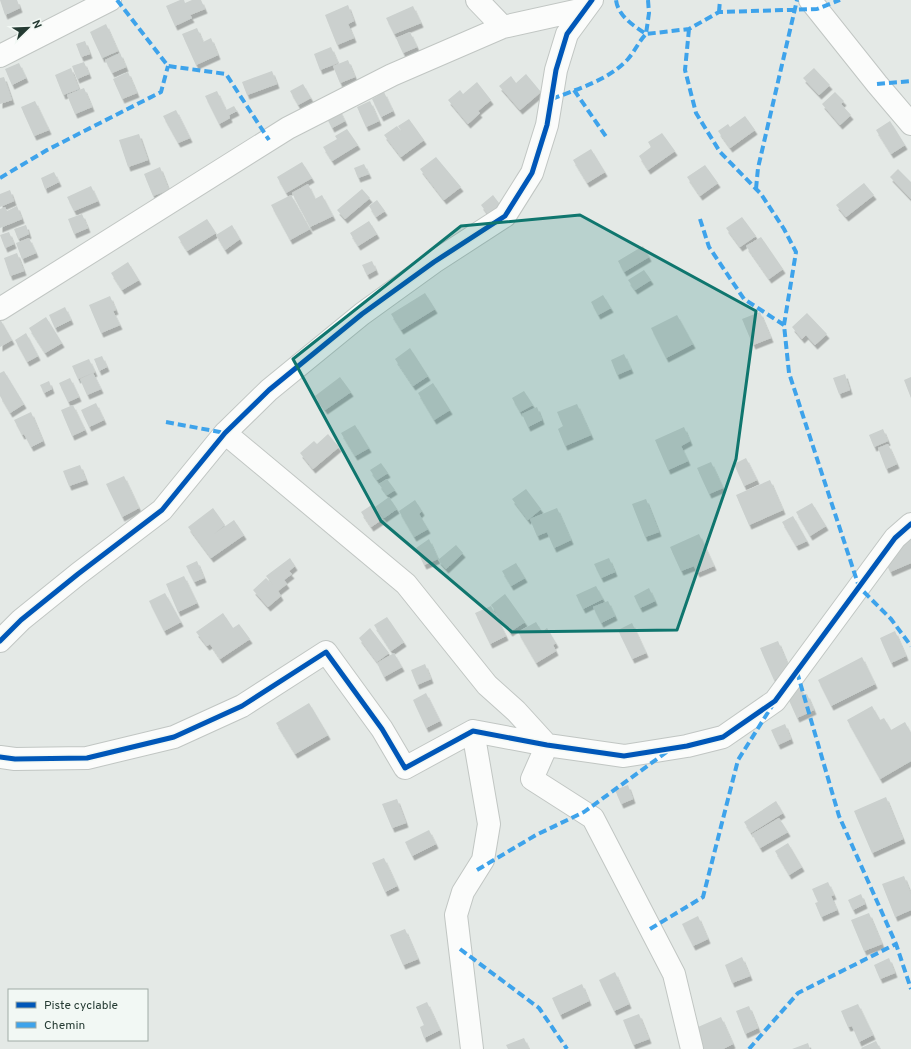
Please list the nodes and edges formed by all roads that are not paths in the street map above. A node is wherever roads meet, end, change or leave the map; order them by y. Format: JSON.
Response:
{"nodes":[{"id":1,"x":110,"y":0,"type":"edge"},
{"id":2,"x":477,"y":0,"type":"edge"},
{"id":3,"x":810,"y":0,"type":"edge"},
{"id":4,"x":588,"y":4,"type":"edge"},
{"id":5,"x":503,"y":27,"type":"junction"},
{"id":6,"x":0,"y":56,"type":"edge"},
{"id":7,"x":911,"y":124,"type":"edge"},
{"id":8,"x":0,"y":309,"type":"edge"},
{"id":9,"x":225,"y":433,"type":"junction"},
{"id":10,"x":911,"y":524,"type":"edge"},
{"id":11,"x":0,"y":640,"type":"edge"},
{"id":12,"x":473,"y":731,"type":"junction"},
{"id":13,"x":547,"y":745,"type":"junction"},
{"id":14,"x":0,"y":757,"type":"edge"},
{"id":15,"x":472,"y":1049,"type":"edge"},
{"id":16,"x":692,"y":1049,"type":"edge"}],
"edges":[{"from":1,"to":6,"type":"street"},
{"from":2,"to":5,"type":"street"},
{"from":3,"to":7,"type":"street"},
{"from":4,"to":5,"type":"street"},
{"from":4,"to":9,"type":"street"},
{"from":5,"to":8,"type":"street"},
{"from":9,"to":11,"type":"street"},
{"from":9,"to":13,"type":"street"},
{"from":10,"to":13,"type":"street"},
{"from":12,"to":13,"type":"street"},
{"from":12,"to":14,"type":"street"},
{"from":12,"to":15,"type":"street"},
{"from":13,"to":16,"type":"street"}]}
